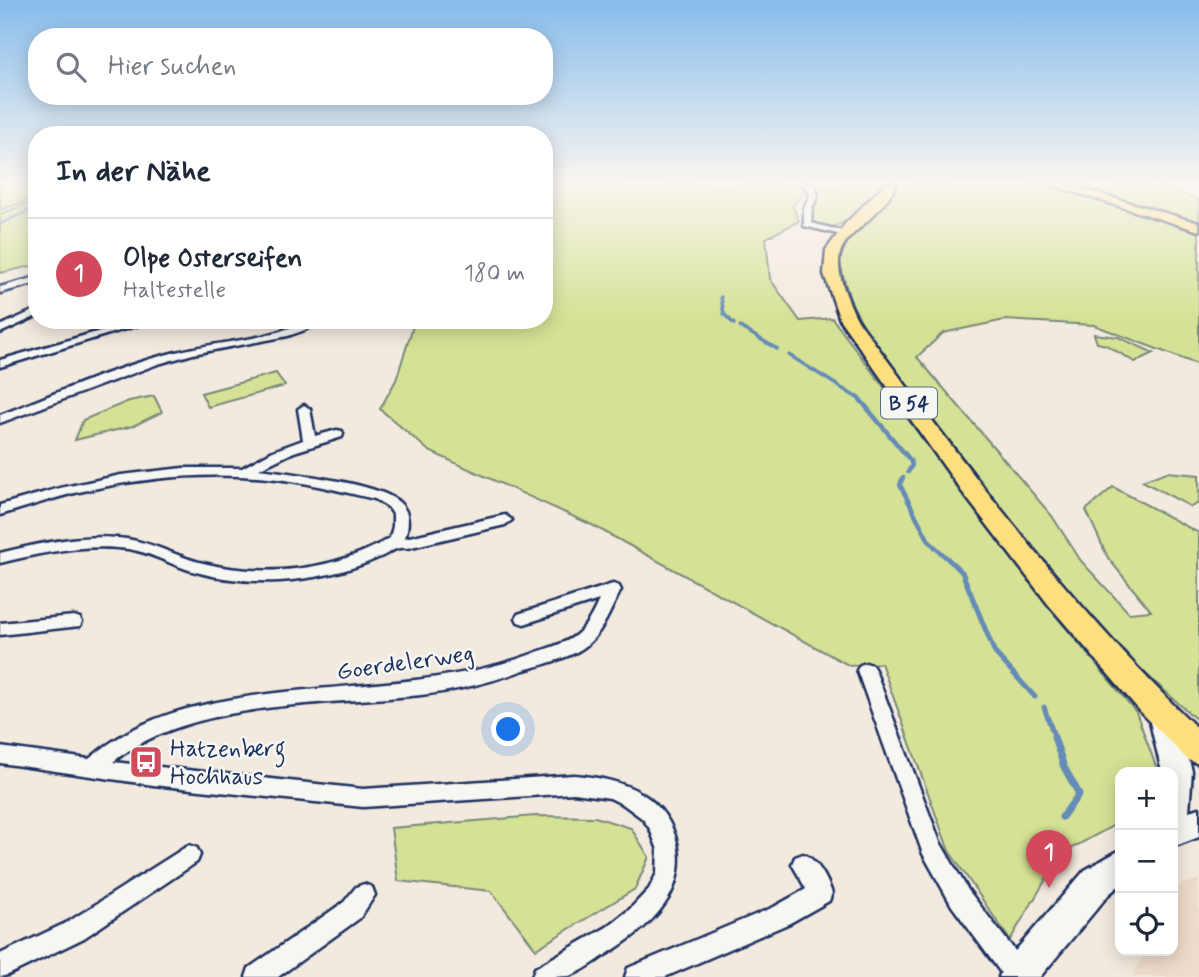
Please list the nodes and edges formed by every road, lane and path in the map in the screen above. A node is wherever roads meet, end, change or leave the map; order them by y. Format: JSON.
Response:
{"nodes":[{"id":1,"x":828,"y":230,"type":"edge"},
{"id":2,"x":849,"y":230,"type":"edge"},
{"id":3,"x":844,"y":234,"type":"junction"},
{"id":4,"x":28,"y":282,"type":"edge"},
{"id":5,"x":0,"y":290,"type":"edge"},
{"id":6,"x":28,"y":316,"type":"edge"},
{"id":7,"x":119,"y":329,"type":"edge"},
{"id":8,"x":298,"y":329,"type":"edge"},
{"id":9,"x":0,"y":330,"type":"edge"},
{"id":10,"x":0,"y":364,"type":"edge"},
{"id":11,"x":304,"y":409,"type":"dead end"},
{"id":12,"x":0,"y":419,"type":"edge"},
{"id":13,"x":337,"y":434,"type":"dead end"},
{"id":14,"x":310,"y":441,"type":"junction"},
{"id":15,"x":246,"y":471,"type":"junction"},
{"id":16,"x":0,"y":510,"type":"edge"},
{"id":17,"x":505,"y":520,"type":"dead end"},
{"id":18,"x":396,"y":541,"type":"junction"},
{"id":19,"x":0,"y":558,"type":"edge"},
{"id":20,"x":524,"y":618,"type":"dead end"},
{"id":21,"x":74,"y":622,"type":"dead end"},
{"id":22,"x":0,"y":629,"type":"edge"},
{"id":23,"x":866,"y":670,"type":"dead end"},
{"id":24,"x":1161,"y":714,"type":"junction"},
{"id":25,"x":1199,"y":750,"type":"edge"},
{"id":26,"x":0,"y":755,"type":"edge"},
{"id":27,"x":93,"y":766,"type":"junction"},
{"id":28,"x":1176,"y":767,"type":"edge"},
{"id":29,"x":1199,"y":822,"type":"edge"},
{"id":30,"x":1178,"y":830,"type":"edge"},
{"id":31,"x":189,"y":855,"type":"dead end"},
{"id":32,"x":803,"y":864,"type":"dead end"},
{"id":33,"x":1115,"y":869,"type":"edge"},
{"id":34,"x":364,"y":895,"type":"dead end"},
{"id":35,"x":0,"y":967,"type":"edge"},
{"id":36,"x":1017,"y":976,"type":"edge"},
{"id":37,"x":258,"y":977,"type":"edge"},
{"id":38,"x":544,"y":977,"type":"edge"},
{"id":39,"x":637,"y":977,"type":"edge"}],
"edges":[{"from":1,"to":3,"type":"street"},
{"from":2,"to":3,"type":"main road","number":"B 54"},
{"from":3,"to":24,"type":"main road","number":"B 54"},
{"from":4,"to":5,"type":"street"},
{"from":6,"to":9,"type":"street"},
{"from":7,"to":10,"type":"street"},
{"from":8,"to":12,"type":"street"},
{"from":11,"to":14,"type":"street"},
{"from":13,"to":14,"type":"street"},
{"from":14,"to":15,"type":"street"},
{"from":15,"to":16,"type":"street"},
{"from":15,"to":18,"type":"street"},
{"from":17,"to":18,"type":"street"},
{"from":18,"to":19,"type":"street"},
{"from":20,"to":27,"type":"street","name":"Goerdelerweg"},
{"from":21,"to":22,"type":"street"},
{"from":23,"to":36,"type":"street"},
{"from":24,"to":25,"type":"main road","number":"B 54"},
{"from":24,"to":28,"type":"street"},
{"from":26,"to":27,"type":"street"},
{"from":27,"to":38,"type":"street"},
{"from":29,"to":30,"type":"street"},
{"from":31,"to":35,"type":"street"},
{"from":32,"to":39,"type":"street"},
{"from":33,"to":36,"type":"street"},
{"from":34,"to":37,"type":"street"}]}
